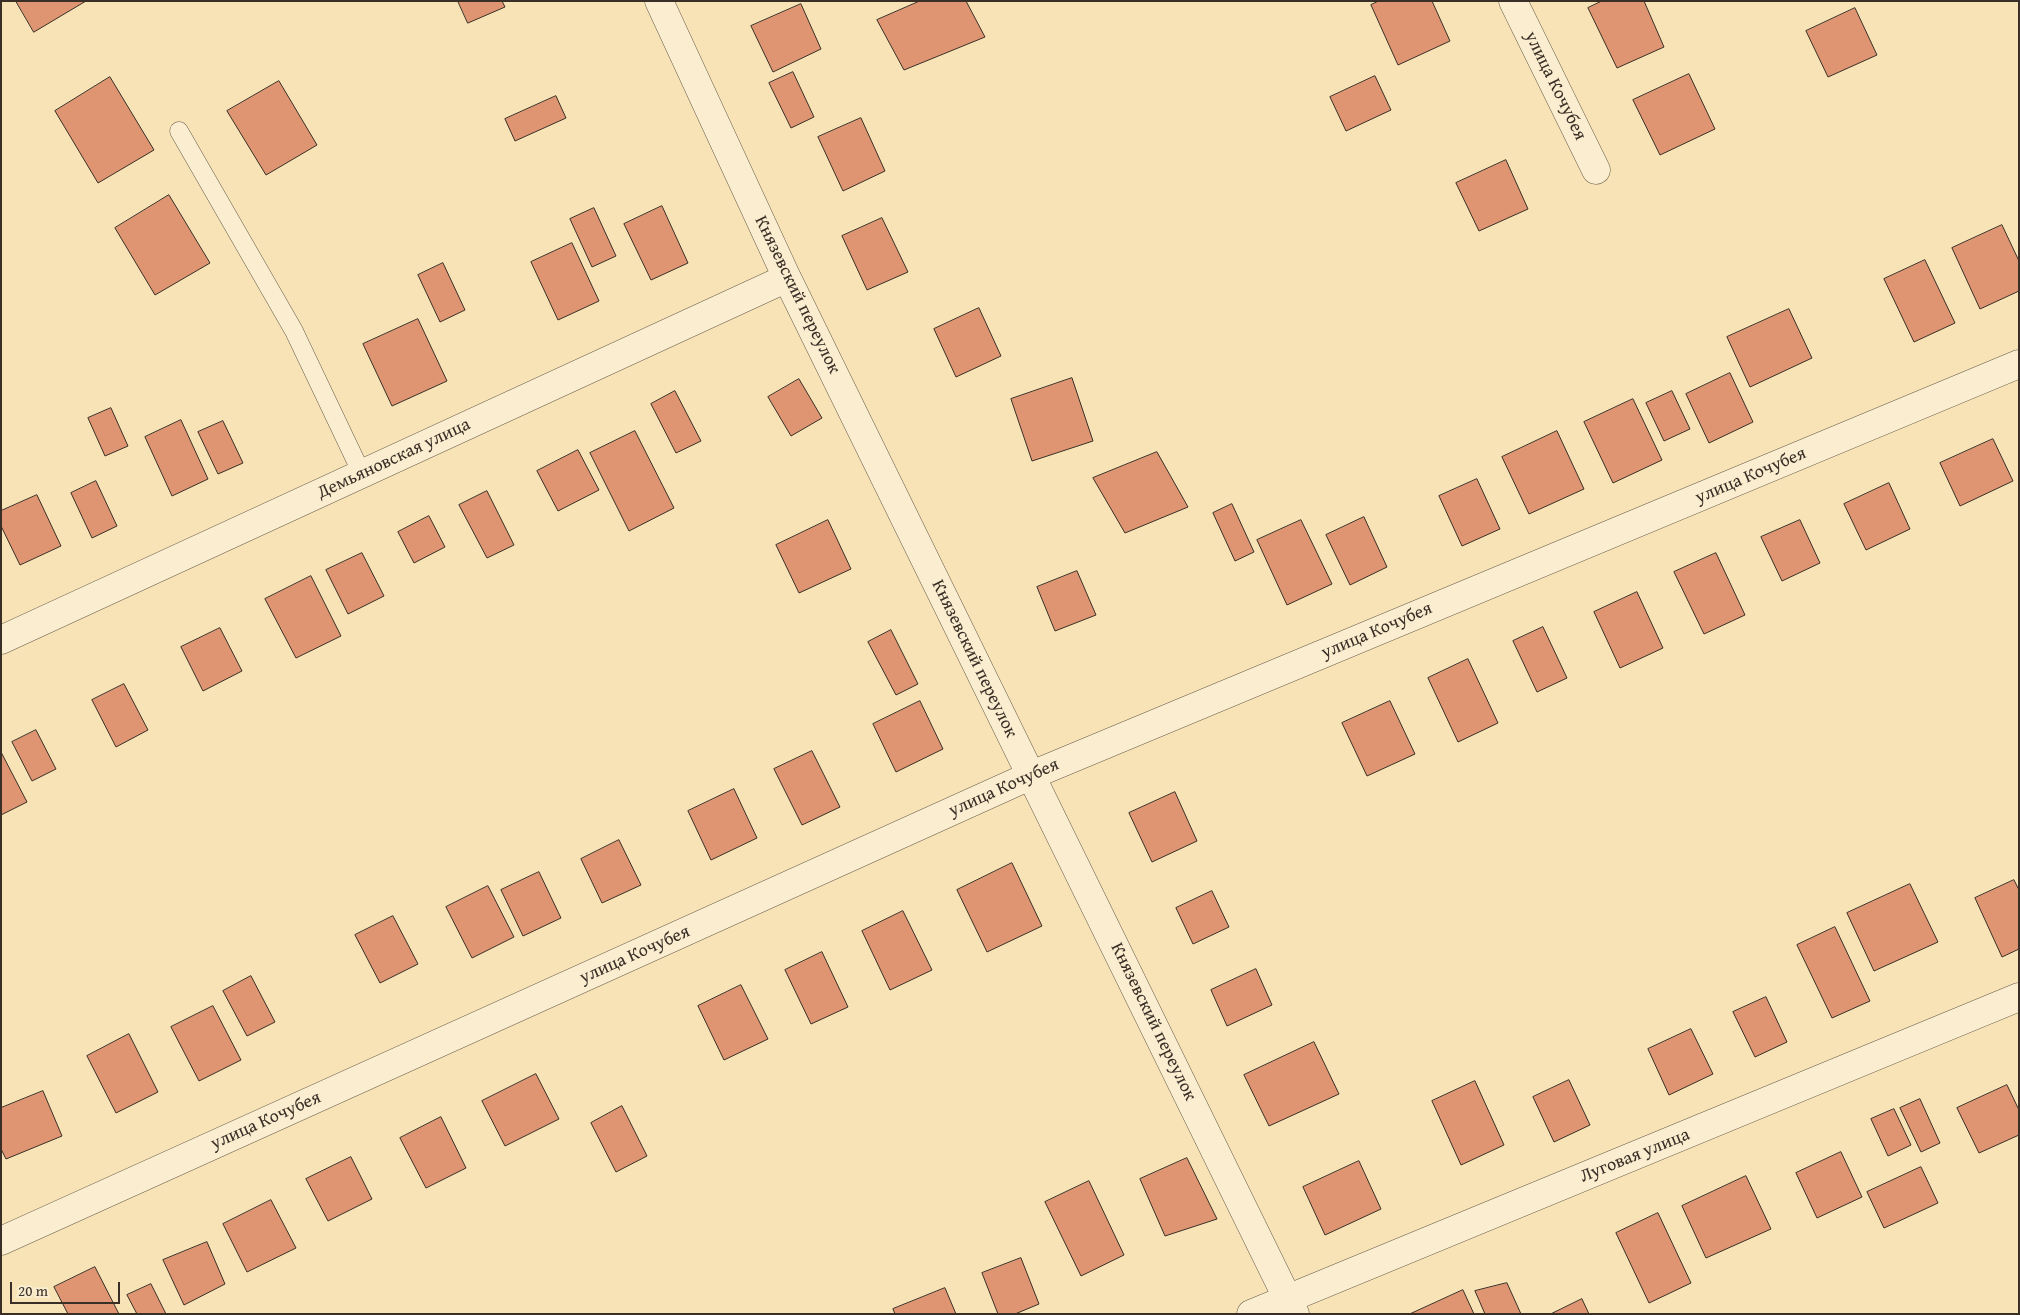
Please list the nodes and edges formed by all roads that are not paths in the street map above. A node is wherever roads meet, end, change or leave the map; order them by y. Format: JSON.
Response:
{"nodes":[{"id":1,"x":659,"y":1,"type":"edge"},
{"id":2,"x":1513,"y":1,"type":"edge"},
{"id":3,"x":179,"y":131,"type":"dead end"},
{"id":4,"x":1596,"y":170,"type":"dead end"},
{"id":5,"x":787,"y":278,"type":"junction"},
{"id":6,"x":2019,"y":364,"type":"edge"},
{"id":7,"x":362,"y":474,"type":"junction"},
{"id":8,"x":1,"y":640,"type":"edge"},
{"id":9,"x":1032,"y":775,"type":"junction"},
{"id":10,"x":2019,"y":997,"type":"edge"},
{"id":11,"x":1,"y":1241,"type":"edge"},
{"id":12,"x":1292,"y":1306,"type":"edge"},
{"id":13,"x":1251,"y":1314,"type":"edge"}],
"edges":[{"from":1,"to":5,"type":"street","name":"Князевский переулок"},
{"from":2,"to":4,"type":"street","name":"улица Кочубея"},
{"from":3,"to":7,"type":"lane"},
{"from":5,"to":7,"type":"street","name":"Демьяновская улица"},
{"from":5,"to":9,"type":"street","name":"Князевский переулок"},
{"from":6,"to":9,"type":"street","name":"улица Кочубея"},
{"from":7,"to":8,"type":"street","name":"Демьяновская улица"},
{"from":9,"to":11,"type":"street","name":"улица Кочубея"},
{"from":9,"to":12,"type":"street","name":"Князевский переулок"},
{"from":10,"to":12,"type":"street","name":"Луговая улица"},
{"from":12,"to":13,"type":"street","name":"Луговая улица"}]}
